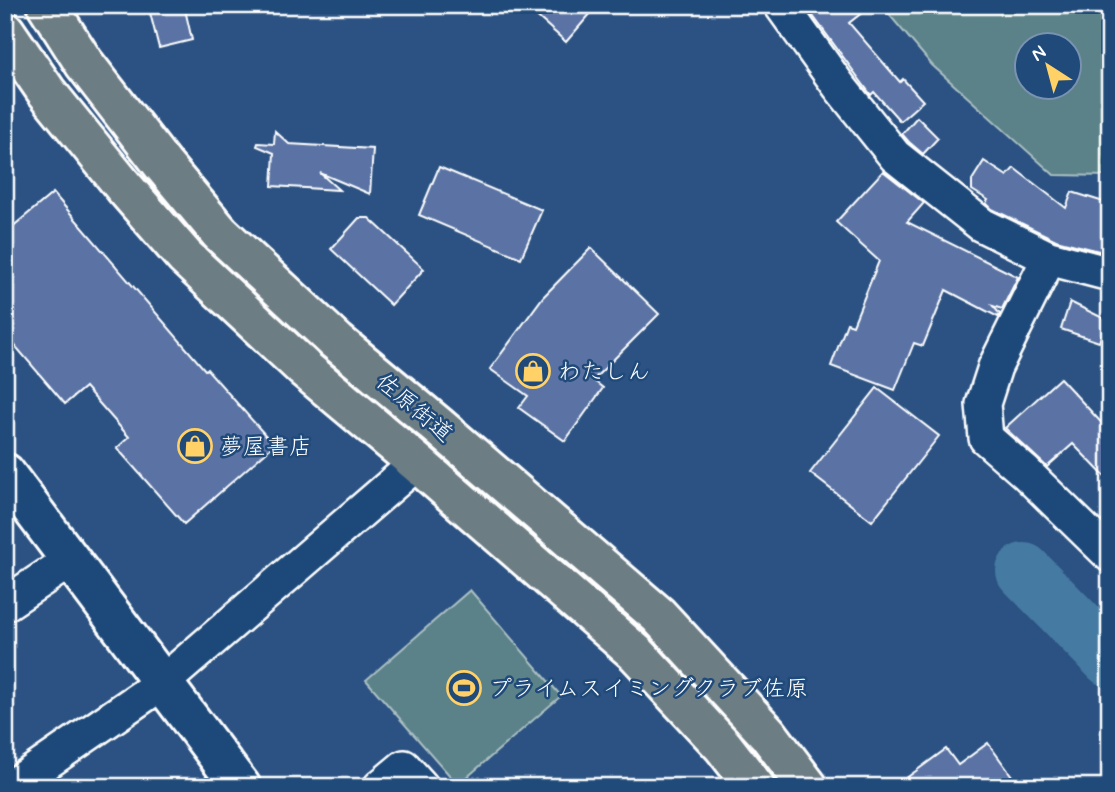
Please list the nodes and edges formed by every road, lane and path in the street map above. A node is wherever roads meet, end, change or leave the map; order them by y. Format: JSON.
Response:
{"nodes":[{"id":1,"x":47,"y":5,"type":"edge"},
{"id":2,"x":781,"y":5,"type":"edge"},
{"id":3,"x":5,"y":31,"type":"edge"},
{"id":4,"x":1049,"y":258,"type":"junction"},
{"id":5,"x":1110,"y":274,"type":"edge"},
{"id":6,"x":416,"y":463,"type":"junction"},
{"id":7,"x":5,"y":473,"type":"edge"},
{"id":8,"x":1110,"y":555,"type":"edge"},
{"id":9,"x":71,"y":560,"type":"junction"},
{"id":10,"x":5,"y":604,"type":"edge"},
{"id":11,"x":162,"y":683,"type":"junction"},
{"id":12,"x":11,"y":787,"type":"edge"},
{"id":13,"x":241,"y":787,"type":"edge"},
{"id":14,"x":380,"y":787,"type":"edge"},
{"id":15,"x":422,"y":787,"type":"edge"},
{"id":16,"x":755,"y":787,"type":"edge"},
{"id":17,"x":808,"y":787,"type":"edge"}],
"edges":[{"from":1,"to":17,"type":"highway","name":"佐原街道"},
{"from":2,"to":4,"type":"street"},
{"from":3,"to":6,"type":"highway","name":"佐原街道"},
{"from":4,"to":5,"type":"street"},
{"from":4,"to":8,"type":"street"},
{"from":6,"to":11,"type":"street"},
{"from":6,"to":16,"type":"highway","name":"佐原街道"},
{"from":7,"to":9,"type":"street"},
{"from":9,"to":10,"type":"street"},
{"from":9,"to":11,"type":"street"},
{"from":11,"to":12,"type":"street"},
{"from":11,"to":13,"type":"street"},
{"from":14,"to":15,"type":"street"}]}
